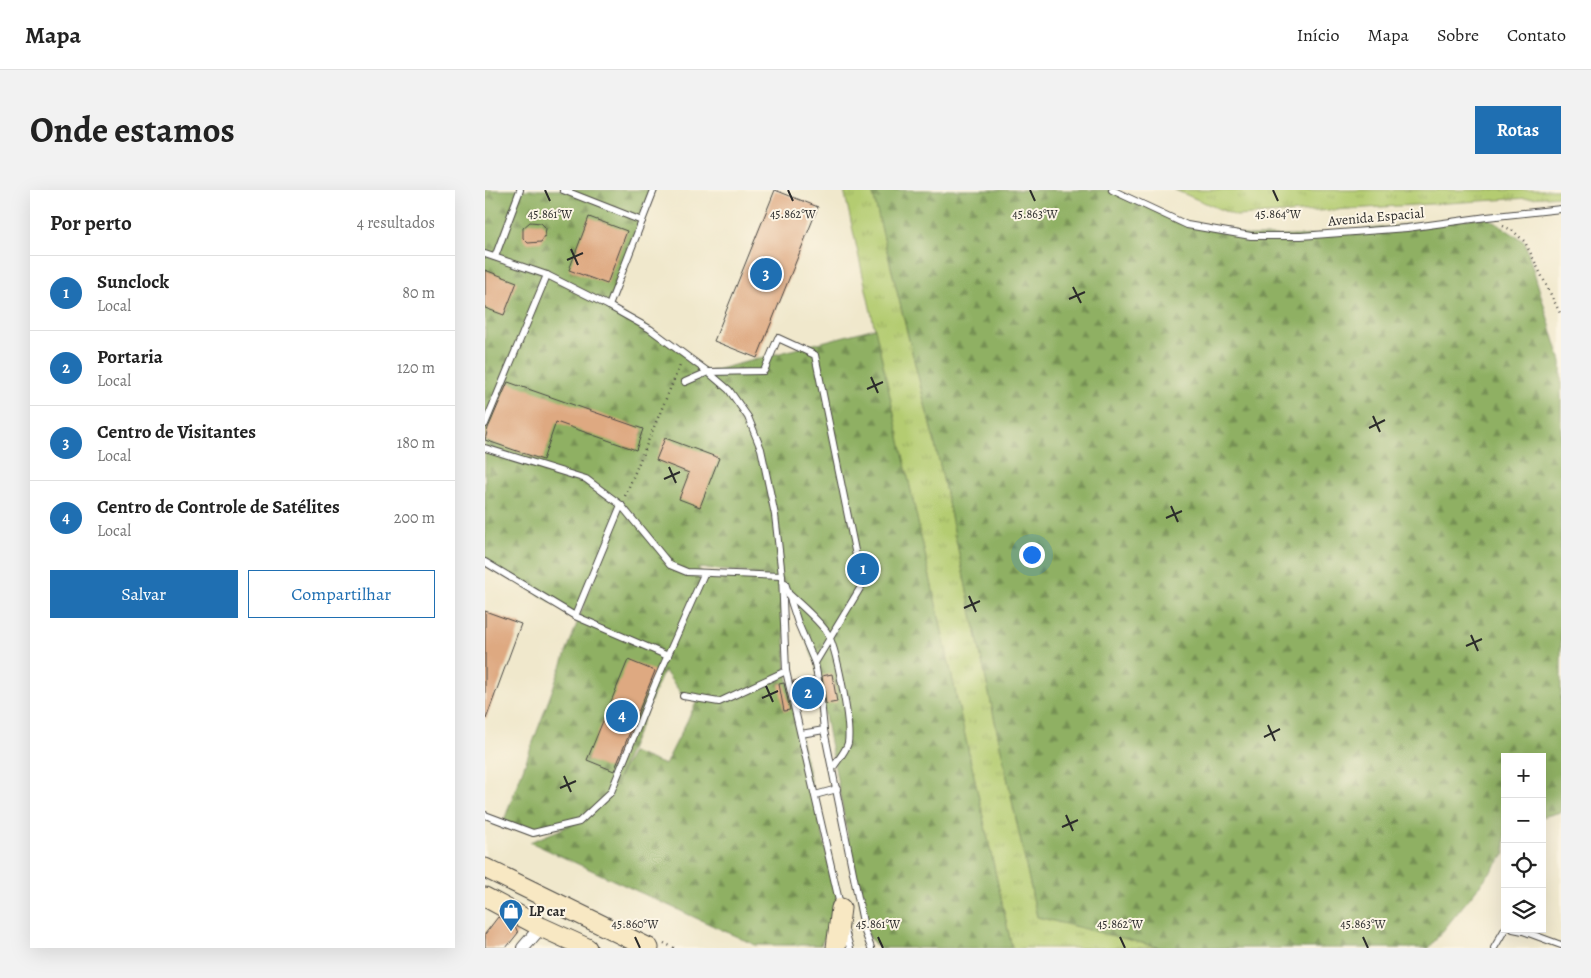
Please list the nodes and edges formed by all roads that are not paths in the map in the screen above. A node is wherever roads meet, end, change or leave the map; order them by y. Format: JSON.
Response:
{"nodes":[{"id":1,"x":520,"y":190,"type":"edge"},
{"id":2,"x":563,"y":190,"type":"edge"},
{"id":3,"x":654,"y":190,"type":"edge"},
{"id":4,"x":1112,"y":190,"type":"edge"},
{"id":5,"x":1561,"y":209,"type":"edge"},
{"id":6,"x":642,"y":221,"type":"junction"},
{"id":7,"x":485,"y":254,"type":"edge"},
{"id":8,"x":495,"y":257,"type":"junction"},
{"id":9,"x":547,"y":275,"type":"junction"},
{"id":10,"x":609,"y":306,"type":"junction"},
{"id":11,"x":708,"y":372,"type":"junction"},
{"id":12,"x":685,"y":382,"type":"dead end"},
{"id":13,"x":485,"y":424,"type":"edge"},
{"id":14,"x":485,"y":448,"type":"edge"},
{"id":15,"x":621,"y":505,"type":"junction"},
{"id":16,"x":485,"y":562,"type":"edge"},
{"id":17,"x":704,"y":574,"type":"junction"},
{"id":18,"x":782,"y":576,"type":"junction"},
{"id":19,"x":789,"y":593,"type":"junction"},
{"id":20,"x":575,"y":616,"type":"junction"},
{"id":21,"x":829,"y":639,"type":"junction"},
{"id":22,"x":668,"y":656,"type":"junction"},
{"id":23,"x":815,"y":663,"type":"junction"},
{"id":24,"x":786,"y":671,"type":"junction"},
{"id":25,"x":683,"y":696,"type":"dead end"},
{"id":26,"x":824,"y":730,"type":"junction"},
{"id":27,"x":801,"y":734,"type":"junction"},
{"id":28,"x":832,"y":769,"type":"junction"},
{"id":29,"x":837,"y":789,"type":"junction"},
{"id":30,"x":815,"y":795,"type":"junction"},
{"id":31,"x":485,"y":815,"type":"edge"},
{"id":32,"x":485,"y":868,"type":"edge"},
{"id":33,"x":485,"y":897,"type":"edge"},
{"id":34,"x":841,"y":908,"type":"junction"},
{"id":35,"x":541,"y":927,"type":"junction"},
{"id":36,"x":1503,"y":933,"type":"edge"},
{"id":37,"x":1528,"y":933,"type":"edge"},
{"id":38,"x":1561,"y":945,"type":"edge"},
{"id":39,"x":523,"y":948,"type":"edge"},
{"id":40,"x":587,"y":948,"type":"edge"},
{"id":41,"x":649,"y":948,"type":"edge"},
{"id":42,"x":836,"y":948,"type":"edge"},
{"id":43,"x":849,"y":948,"type":"edge"},
{"id":44,"x":871,"y":948,"type":"edge"},
{"id":45,"x":1494,"y":948,"type":"edge"}],
"edges":[{"from":1,"to":8,"type":"lane"},
{"from":2,"to":6,"type":"lane"},
{"from":3,"to":6,"type":"lane"},
{"from":4,"to":5,"type":"lane","name":"Avenida Espacial"},
{"from":6,"to":10,"type":"lane"},
{"from":7,"to":8,"type":"lane"},
{"from":8,"to":9,"type":"lane"},
{"from":9,"to":10,"type":"lane"},
{"from":9,"to":13,"type":"lane"},
{"from":10,"to":11,"type":"lane"},
{"from":11,"to":12,"type":"lane"},
{"from":11,"to":18,"type":"lane"},
{"from":11,"to":21,"type":"lane"},
{"from":14,"to":15,"type":"lane"},
{"from":15,"to":17,"type":"lane"},
{"from":15,"to":20,"type":"lane"},
{"from":16,"to":20,"type":"lane"},
{"from":17,"to":18,"type":"lane"},
{"from":17,"to":22,"type":"lane"},
{"from":18,"to":19,"type":"lane"},
{"from":18,"to":24,"type":"lane"},
{"from":19,"to":21,"type":"lane"},
{"from":19,"to":23,"type":"lane"},
{"from":20,"to":22,"type":"lane"},
{"from":21,"to":23,"type":"lane"},
{"from":21,"to":28,"type":"lane"},
{"from":22,"to":31,"type":"lane"},
{"from":23,"to":26,"type":"lane"},
{"from":24,"to":25,"type":"lane"},
{"from":24,"to":27,"type":"lane"},
{"from":26,"to":27,"type":"lane"},
{"from":26,"to":28,"type":"lane"},
{"from":27,"to":30,"type":"lane"},
{"from":28,"to":29,"type":"lane"},
{"from":29,"to":30,"type":"lane"},
{"from":29,"to":44,"type":"lane"},
{"from":30,"to":34,"type":"lane"},
{"from":32,"to":41,"type":"main road"},
{"from":33,"to":35,"type":"main road"},
{"from":34,"to":42,"type":"main road"},
{"from":34,"to":43,"type":"lane"},
{"from":35,"to":39,"type":"street"},
{"from":35,"to":40,"type":"main road"},
{"from":36,"to":45,"type":"lane"},
{"from":37,"to":38,"type":"lane"}]}
